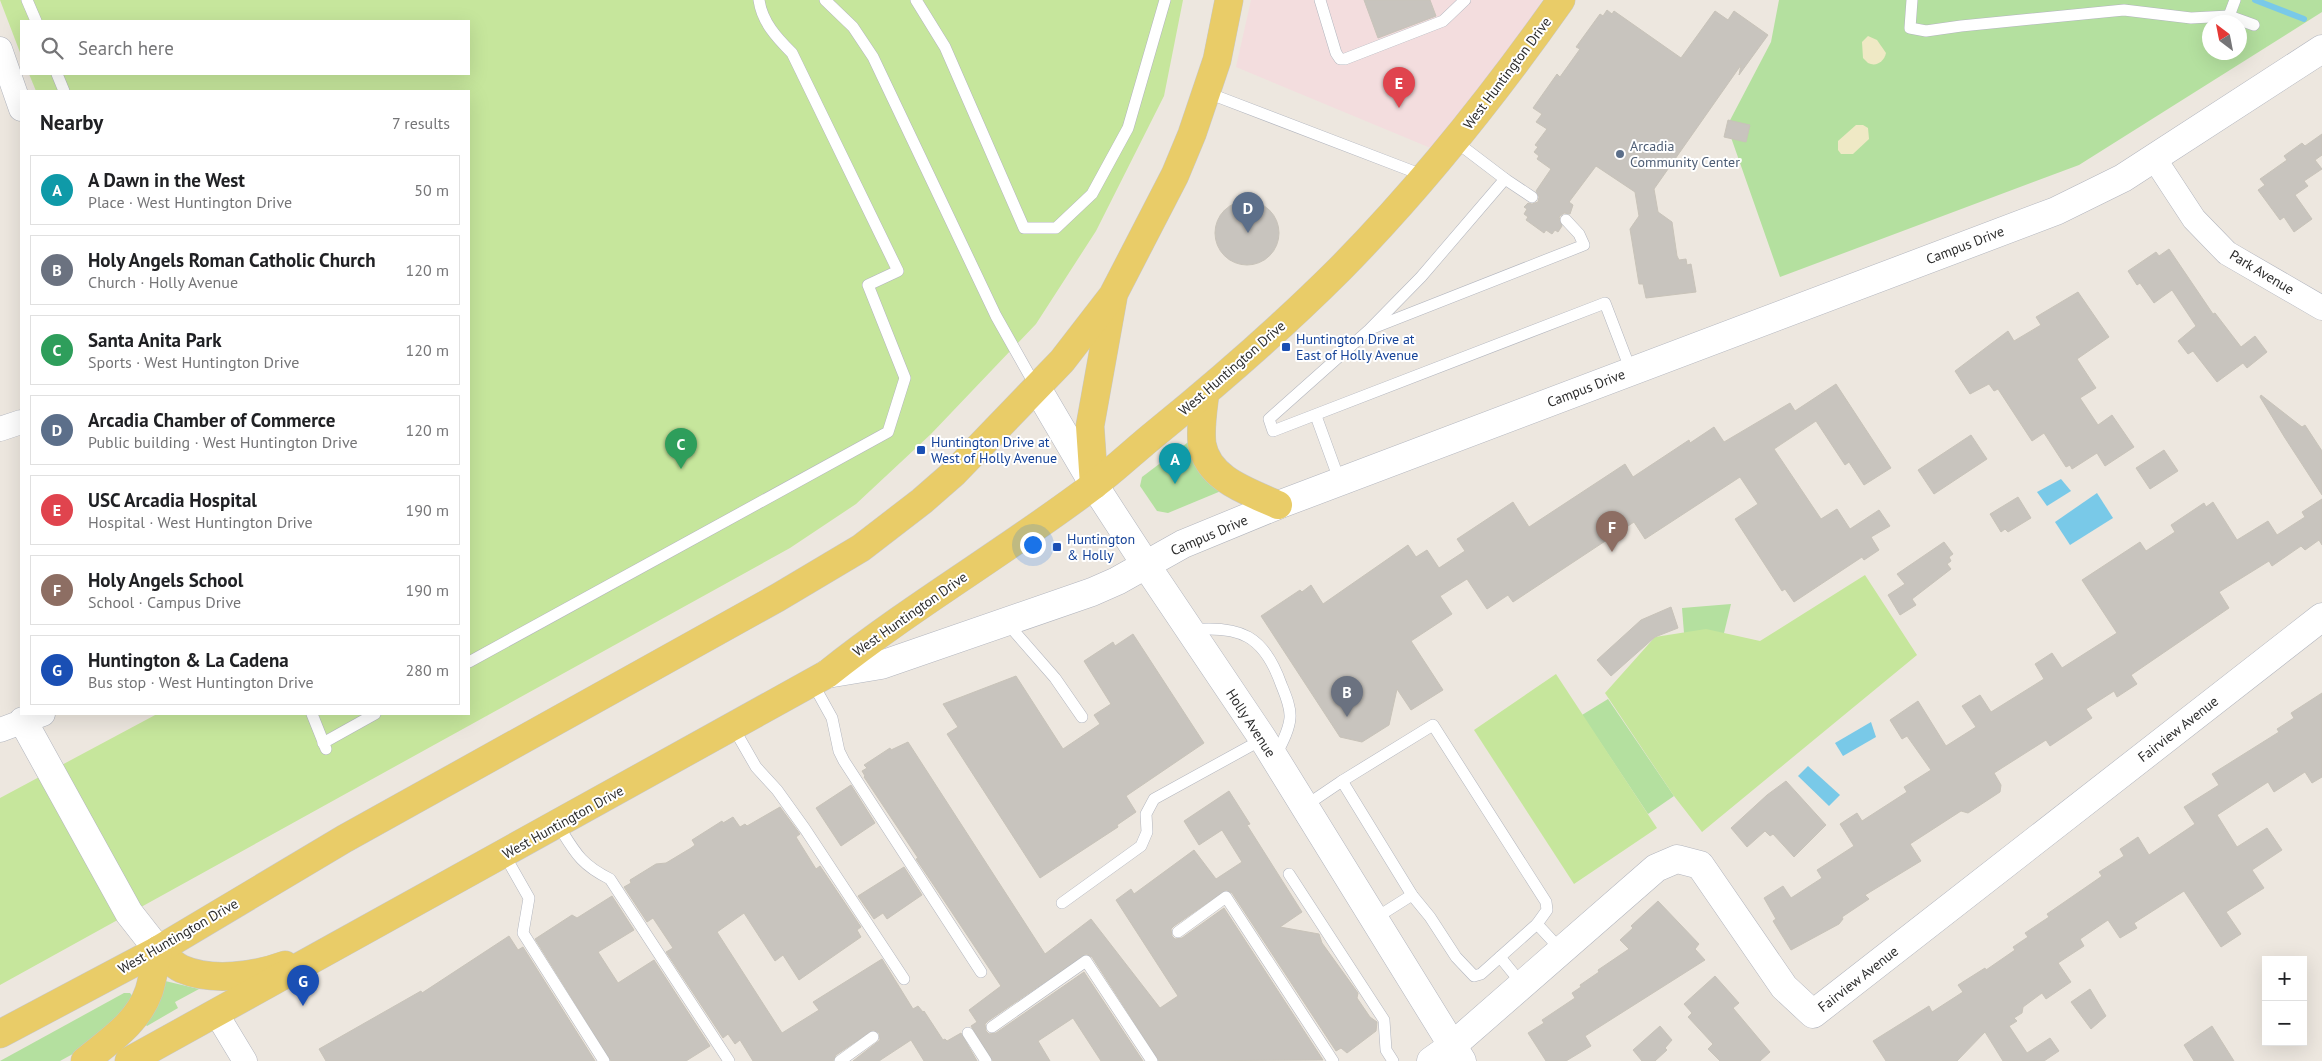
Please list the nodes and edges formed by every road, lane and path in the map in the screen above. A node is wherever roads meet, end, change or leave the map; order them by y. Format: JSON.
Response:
{"nodes":[{"id":1,"x":27,"y":0,"type":"edge"},
{"id":2,"x":759,"y":0,"type":"edge"},
{"id":3,"x":825,"y":0,"type":"edge"},
{"id":4,"x":916,"y":0,"type":"edge"},
{"id":5,"x":1165,"y":0,"type":"edge"},
{"id":6,"x":1229,"y":0,"type":"edge"},
{"id":7,"x":1320,"y":0,"type":"edge"},
{"id":8,"x":1465,"y":0,"type":"edge"},
{"id":9,"x":1561,"y":0,"type":"edge"},
{"id":10,"x":1912,"y":0,"type":"edge"},
{"id":11,"x":2233,"y":7,"type":"edge"},
{"id":12,"x":36,"y":20,"type":"edge"},
{"id":13,"x":2254,"y":25,"type":"dead end"},
{"id":14,"x":0,"y":49,"type":"edge"},
{"id":15,"x":2322,"y":49,"type":"edge"},
{"id":16,"x":57,"y":75,"type":"edge"},
{"id":17,"x":64,"y":90,"type":"edge"},
{"id":18,"x":1208,"y":92,"type":"junction"},
{"id":19,"x":20,"y":106,"type":"edge"},
{"id":20,"x":1455,"y":141,"type":"junction"},
{"id":21,"x":2154,"y":158,"type":"junction"},
{"id":22,"x":1425,"y":176,"type":"junction"},
{"id":23,"x":1505,"y":179,"type":"junction"},
{"id":24,"x":1532,"y":197,"type":"dead end"},
{"id":25,"x":1566,"y":220,"type":"dead end"},
{"id":26,"x":1114,"y":294,"type":"junction"},
{"id":27,"x":2322,"y":308,"type":"edge"},
{"id":28,"x":1369,"y":330,"type":"junction"},
{"id":29,"x":1631,"y":371,"type":"junction"},
{"id":30,"x":1037,"y":388,"type":"junction"},
{"id":31,"x":1204,"y":394,"type":"junction"},
{"id":32,"x":1316,"y":416,"type":"junction"},
{"id":33,"x":20,"y":422,"type":"edge"},
{"id":34,"x":0,"y":430,"type":"edge"},
{"id":35,"x":1340,"y":483,"type":"junction"},
{"id":36,"x":1094,"y":485,"type":"junction"},
{"id":37,"x":1278,"y":505,"type":"junction"},
{"id":38,"x":1146,"y":565,"type":"junction"},
{"id":39,"x":2322,"y":617,"type":"edge"},
{"id":40,"x":1007,"y":623,"type":"junction"},
{"id":41,"x":1189,"y":630,"type":"junction"},
{"id":42,"x":470,"y":661,"type":"edge"},
{"id":43,"x":819,"y":678,"type":"junction"},
{"id":44,"x":312,"y":715,"type":"edge"},
{"id":45,"x":373,"y":715,"type":"edge"},
{"id":46,"x":1082,"y":717,"type":"dead end"},
{"id":47,"x":22,"y":722,"type":"edge"},
{"id":48,"x":733,"y":727,"type":"junction"},
{"id":49,"x":1269,"y":749,"type":"junction"},
{"id":50,"x":1342,"y":781,"type":"junction"},
{"id":51,"x":1304,"y":806,"type":"junction"},
{"id":52,"x":558,"y":824,"type":"junction"},
{"id":53,"x":504,"y":854,"type":"junction"},
{"id":54,"x":1289,"y":874,"type":"dead end"},
{"id":55,"x":1412,"y":895,"type":"junction"},
{"id":56,"x":1062,"y":903,"type":"dead end"},
{"id":57,"x":1374,"y":919,"type":"junction"},
{"id":58,"x":1537,"y":924,"type":"junction"},
{"id":59,"x":1178,"y":932,"type":"dead end"},
{"id":60,"x":332,"y":949,"type":"junction"},
{"id":61,"x":158,"y":950,"type":"junction"},
{"id":62,"x":1561,"y":950,"type":"junction"},
{"id":63,"x":1500,"y":958,"type":"junction"},
{"id":64,"x":981,"y":972,"type":"dead end"},
{"id":65,"x":904,"y":979,"type":"dead end"},
{"id":66,"x":1522,"y":984,"type":"junction"},
{"id":67,"x":216,"y":1013,"type":"junction"},
{"id":68,"x":992,"y":1027,"type":"dead end"},
{"id":69,"x":968,"y":1033,"type":"dead end"},
{"id":70,"x":0,"y":1034,"type":"edge"},
{"id":71,"x":873,"y":1037,"type":"dead end"},
{"id":72,"x":1448,"y":1056,"type":"edge"},
{"id":73,"x":85,"y":1061,"type":"edge"},
{"id":74,"x":129,"y":1061,"type":"edge"},
{"id":75,"x":245,"y":1061,"type":"edge"},
{"id":76,"x":604,"y":1061,"type":"edge"},
{"id":77,"x":729,"y":1061,"type":"edge"},
{"id":78,"x":840,"y":1061,"type":"edge"},
{"id":79,"x":986,"y":1061,"type":"edge"},
{"id":80,"x":1152,"y":1061,"type":"edge"},
{"id":81,"x":1333,"y":1061,"type":"edge"},
{"id":82,"x":1393,"y":1061,"type":"edge"}],
"edges":[{"from":1,"to":12,"type":"lane"},
{"from":2,"to":42,"type":"lane"},
{"from":3,"to":30,"type":"lane"},
{"from":4,"to":5,"type":"lane"},
{"from":6,"to":18,"type":"main road","name":"West Huntington Drive"},
{"from":7,"to":8,"type":"lane"},
{"from":9,"to":20,"type":"main road","name":"West Huntington Drive"},
{"from":10,"to":11,"type":"lane"},
{"from":11,"to":13,"type":"lane"},
{"from":14,"to":19,"type":"street"},
{"from":15,"to":21,"type":"street","name":"Campus Drive"},
{"from":16,"to":17,"type":"lane"},
{"from":18,"to":22,"type":"lane"},
{"from":18,"to":26,"type":"main road","name":"West Huntington Drive"},
{"from":20,"to":22,"type":"main road","name":"West Huntington Drive"},
{"from":20,"to":23,"type":"lane"},
{"from":21,"to":27,"type":"street","name":"Park Avenue"},
{"from":21,"to":29,"type":"street","name":"Campus Drive"},
{"from":22,"to":31,"type":"main road","name":"West Huntington Drive"},
{"from":23,"to":24,"type":"lane"},
{"from":23,"to":28,"type":"lane"},
{"from":25,"to":28,"type":"lane"},
{"from":26,"to":30,"type":"main road","name":"West Huntington Drive"},
{"from":26,"to":36,"type":"main road"},
{"from":28,"to":32,"type":"lane"},
{"from":29,"to":32,"type":"lane"},
{"from":29,"to":35,"type":"street","name":"Campus Drive"},
{"from":30,"to":36,"type":"street","name":"Holly Avenue"},
{"from":30,"to":61,"type":"main road","name":"West Huntington Drive"},
{"from":31,"to":36,"type":"main road","name":"West Huntington Drive"},
{"from":31,"to":37,"type":"main road"},
{"from":32,"to":35,"type":"lane"},
{"from":33,"to":34,"type":"street"},
{"from":35,"to":37,"type":"street","name":"Campus Drive"},
{"from":36,"to":38,"type":"street","name":"Holly Avenue"},
{"from":36,"to":43,"type":"main road","name":"West Huntington Drive"},
{"from":37,"to":38,"type":"street","name":"Campus Drive"},
{"from":38,"to":40,"type":"street","name":"Campus Drive"},
{"from":38,"to":41,"type":"street","name":"Holly Avenue"},
{"from":39,"to":62,"type":"street","name":"Fairview Avenue"},
{"from":40,"to":43,"type":"street","name":"Campus Drive"},
{"from":40,"to":46,"type":"lane"},
{"from":41,"to":49,"type":"street","name":"Holly Avenue"},
{"from":41,"to":49,"type":"lane"},
{"from":43,"to":48,"type":"main road","name":"West Huntington Drive"},
{"from":43,"to":64,"type":"lane"},
{"from":44,"to":45,"type":"lane"},
{"from":47,"to":61,"type":"street"},
{"from":48,"to":52,"type":"main road","name":"West Huntington Drive"},
{"from":48,"to":65,"type":"lane"},
{"from":49,"to":51,"type":"street","name":"Holly Avenue"},
{"from":49,"to":56,"type":"lane"},
{"from":50,"to":51,"type":"lane"},
{"from":50,"to":55,"type":"lane"},
{"from":50,"to":58,"type":"lane"},
{"from":51,"to":57,"type":"street","name":"Holly Avenue"},
{"from":52,"to":53,"type":"main road","name":"West Huntington Drive"},
{"from":52,"to":77,"type":"lane"},
{"from":53,"to":60,"type":"main road","name":"West Huntington Drive"},
{"from":53,"to":76,"type":"lane"},
{"from":54,"to":82,"type":"lane"},
{"from":55,"to":57,"type":"lane"},
{"from":55,"to":63,"type":"lane"},
{"from":57,"to":72,"type":"street","name":"Holly Avenue"},
{"from":58,"to":62,"type":"lane"},
{"from":58,"to":63,"type":"lane"},
{"from":59,"to":81,"type":"lane"},
{"from":60,"to":61,"type":"main road"},
{"from":60,"to":67,"type":"main road","name":"West Huntington Drive"},
{"from":61,"to":70,"type":"main road","name":"West Huntington Drive"},
{"from":61,"to":73,"type":"main road"},
{"from":62,"to":66,"type":"street","name":"Fairview Avenue"},
{"from":63,"to":66,"type":"lane"},
{"from":66,"to":72,"type":"street","name":"Fairview Avenue"},
{"from":67,"to":74,"type":"main road","name":"West Huntington Drive"},
{"from":67,"to":75,"type":"street"},
{"from":68,"to":80,"type":"lane"},
{"from":69,"to":79,"type":"lane"},
{"from":71,"to":78,"type":"lane"}]}
